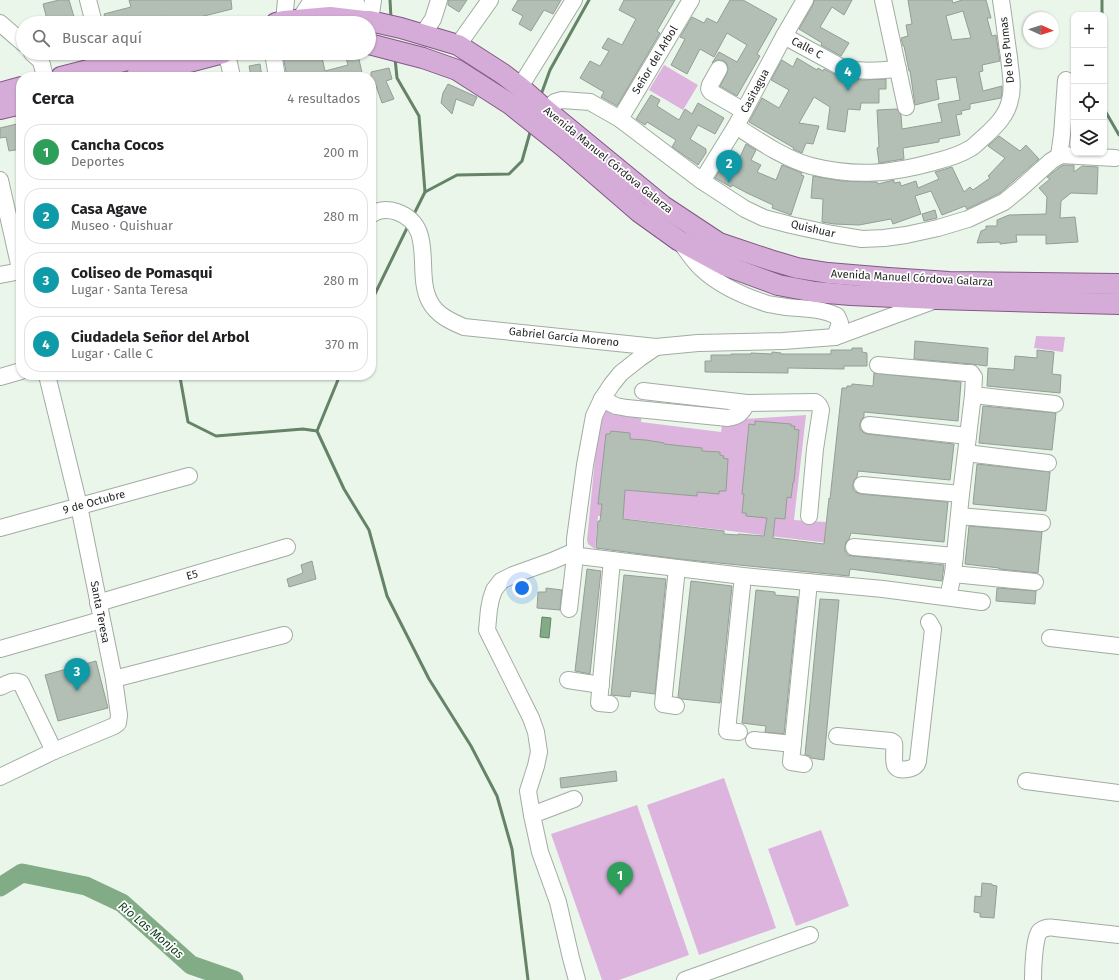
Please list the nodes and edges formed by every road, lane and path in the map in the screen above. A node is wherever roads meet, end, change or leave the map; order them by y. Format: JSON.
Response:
{"nodes":[{"id":1,"x":88,"y":0,"type":"edge"},
{"id":2,"x":286,"y":0,"type":"edge"},
{"id":3,"x":373,"y":0,"type":"edge"},
{"id":4,"x":438,"y":0,"type":"edge"},
{"id":5,"x":490,"y":0,"type":"edge"},
{"id":6,"x":574,"y":0,"type":"edge"},
{"id":7,"x":691,"y":0,"type":"edge"},
{"id":8,"x":805,"y":0,"type":"edge"},
{"id":9,"x":883,"y":0,"type":"edge"},
{"id":10,"x":1001,"y":0,"type":"edge"},
{"id":11,"x":92,"y":16,"type":"edge"},
{"id":12,"x":286,"y":16,"type":"edge"},
{"id":13,"x":368,"y":16,"type":"edge"},
{"id":14,"x":0,"y":23,"type":"edge"},
{"id":15,"x":376,"y":23,"type":"edge"},
{"id":16,"x":423,"y":34,"type":"junction"},
{"id":17,"x":784,"y":36,"type":"junction"},
{"id":18,"x":16,"y":38,"type":"edge"},
{"id":19,"x":458,"y":45,"type":"junction"},
{"id":20,"x":376,"y":46,"type":"edge"},
{"id":21,"x":40,"y":60,"type":"edge"},
{"id":22,"x":102,"y":60,"type":"edge"},
{"id":23,"x":198,"y":60,"type":"edge"},
{"id":24,"x":227,"y":60,"type":"edge"},
{"id":25,"x":274,"y":60,"type":"edge"},
{"id":26,"x":719,"y":69,"type":"dead end"},
{"id":27,"x":898,"y":69,"type":"junction"},
{"id":28,"x":44,"y":72,"type":"edge"},
{"id":29,"x":73,"y":72,"type":"edge"},
{"id":30,"x":155,"y":72,"type":"edge"},
{"id":31,"x":231,"y":72,"type":"edge"},
{"id":32,"x":276,"y":72,"type":"edge"},
{"id":33,"x":1066,"y":80,"type":"dead end"},
{"id":34,"x":520,"y":87,"type":"junction"},
{"id":35,"x":16,"y":88,"type":"edge"},
{"id":36,"x":0,"y":93,"type":"edge"},
{"id":37,"x":16,"y":105,"type":"edge"},
{"id":38,"x":906,"y":107,"type":"dead end"},
{"id":39,"x":0,"y":109,"type":"edge"},
{"id":40,"x":744,"y":111,"type":"junction"},
{"id":41,"x":542,"y":118,"type":"junction"},
{"id":42,"x":620,"y":119,"type":"junction"},
{"id":43,"x":736,"y":126,"type":"junction"},
{"id":44,"x":571,"y":141,"type":"junction"},
{"id":45,"x":1059,"y":156,"type":"junction"},
{"id":46,"x":1115,"y":158,"type":"dead end"},
{"id":47,"x":702,"y":181,"type":"junction"},
{"id":48,"x":0,"y":184,"type":"edge"},
{"id":49,"x":376,"y":212,"type":"edge"},
{"id":50,"x":678,"y":240,"type":"junction"},
{"id":51,"x":16,"y":251,"type":"edge"},
{"id":52,"x":16,"y":273,"type":"edge"},
{"id":53,"x":0,"y":275,"type":"edge"},
{"id":54,"x":1119,"y":284,"type":"edge"},
{"id":55,"x":937,"y":299,"type":"junction"},
{"id":56,"x":1119,"y":304,"type":"edge"},
{"id":57,"x":836,"y":337,"type":"junction"},
{"id":58,"x":656,"y":347,"type":"junction"},
{"id":59,"x":878,"y":365,"type":"dead end"},
{"id":60,"x":16,"y":372,"type":"edge"},
{"id":61,"x":0,"y":377,"type":"edge"},
{"id":62,"x":48,"y":380,"type":"edge"},
{"id":63,"x":643,"y":391,"type":"dead end"},
{"id":64,"x":973,"y":395,"type":"junction"},
{"id":65,"x":602,"y":399,"type":"junction"},
{"id":66,"x":747,"y":403,"type":"junction"},
{"id":67,"x":1055,"y":404,"type":"dead end"},
{"id":68,"x":869,"y":425,"type":"dead end"},
{"id":69,"x":968,"y":436,"type":"junction"},
{"id":70,"x":966,"y":453,"type":"junction"},
{"id":71,"x":1048,"y":463,"type":"dead end"},
{"id":72,"x":189,"y":476,"type":"dead end"},
{"id":73,"x":862,"y":485,"type":"dead end"},
{"id":74,"x":961,"y":494,"type":"junction"},
{"id":75,"x":78,"y":506,"type":"junction"},
{"id":76,"x":809,"y":516,"type":"dead end"},
{"id":77,"x":959,"y":516,"type":"junction"},
{"id":78,"x":1042,"y":523,"type":"dead end"},
{"id":79,"x":0,"y":528,"type":"edge"},
{"id":80,"x":286,"y":547,"type":"dead end"},
{"id":81,"x":854,"y":547,"type":"dead end"},
{"id":82,"x":575,"y":551,"type":"junction"},
{"id":83,"x":955,"y":556,"type":"junction"},
{"id":84,"x":612,"y":560,"type":"junction"},
{"id":85,"x":677,"y":568,"type":"junction"},
{"id":86,"x":953,"y":574,"type":"junction"},
{"id":87,"x":743,"y":576,"type":"junction"},
{"id":88,"x":809,"y":582,"type":"junction"},
{"id":89,"x":1035,"y":582,"type":"dead end"},
{"id":90,"x":938,"y":596,"type":"junction"},
{"id":91,"x":982,"y":602,"type":"dead end"},
{"id":92,"x":98,"y":603,"type":"junction"},
{"id":93,"x":570,"y":609,"type":"dead end"},
{"id":94,"x":101,"y":620,"type":"junction"},
{"id":95,"x":284,"y":635,"type":"dead end"},
{"id":96,"x":1050,"y":638,"type":"dead end"},
{"id":97,"x":1119,"y":646,"type":"edge"},
{"id":98,"x":0,"y":650,"type":"edge"},
{"id":99,"x":114,"y":679,"type":"junction"},
{"id":100,"x":568,"y":680,"type":"dead end"},
{"id":101,"x":601,"y":685,"type":"junction"},
{"id":102,"x":0,"y":687,"type":"edge"},
{"id":103,"x":610,"y":704,"type":"dead end"},
{"id":104,"x":676,"y":706,"type":"dead end"},
{"id":105,"x":739,"y":732,"type":"dead end"},
{"id":106,"x":837,"y":736,"type":"dead end"},
{"id":107,"x":754,"y":740,"type":"dead end"},
{"id":108,"x":793,"y":744,"type":"junction"},
{"id":109,"x":54,"y":751,"type":"junction"},
{"id":110,"x":804,"y":764,"type":"dead end"},
{"id":111,"x":0,"y":777,"type":"edge"},
{"id":112,"x":1026,"y":781,"type":"dead end"},
{"id":113,"x":1119,"y":793,"type":"edge"},
{"id":114,"x":574,"y":799,"type":"dead end"},
{"id":115,"x":532,"y":815,"type":"junction"},
{"id":116,"x":810,"y":935,"type":"dead end"},
{"id":117,"x":1119,"y":935,"type":"edge"},
{"id":118,"x":577,"y":980,"type":"edge"},
{"id":119,"x":685,"y":980,"type":"edge"},
{"id":120,"x":1033,"y":980,"type":"edge"}],
"edges":[{"from":1,"to":11,"type":"street"},
{"from":2,"to":12,"type":"street"},
{"from":3,"to":13,"type":"street"},
{"from":4,"to":16,"type":"street"},
{"from":5,"to":19,"type":"street"},
{"from":6,"to":34,"type":"street"},
{"from":7,"to":42,"type":"street","name":"Señor del Arbol"},
{"from":8,"to":17,"type":"street","name":"Casitagua"},
{"from":9,"to":27,"type":"street"},
{"from":10,"to":43,"type":"street","name":"De los Pumas"},
{"from":14,"to":18,"type":"street"},
{"from":15,"to":16,"type":"main road","name":"Avenida Manuel Córdova Galarza"},
{"from":16,"to":19,"type":"main road","name":"Avenida Manuel Córdova Galarza"},
{"from":17,"to":27,"type":"street","name":"Calle C"},
{"from":17,"to":40,"type":"street","name":"Casitagua"},
{"from":19,"to":34,"type":"main road","name":"Avenida Manuel Córdova Galarza"},
{"from":20,"to":41,"type":"main road","name":"Avenida Manuel Córdova Galarza"},
{"from":21,"to":28,"type":"street"},
{"from":22,"to":29,"type":"main road"},
{"from":23,"to":30,"type":"main road"},
{"from":24,"to":31,"type":"street"},
{"from":25,"to":32,"type":"street"},
{"from":26,"to":40,"type":"street"},
{"from":27,"to":38,"type":"street"},
{"from":33,"to":45,"type":"street"},
{"from":34,"to":41,"type":"main road","name":"Avenida Manuel Córdova Galarza"},
{"from":35,"to":36,"type":"main road"},
{"from":37,"to":39,"type":"main road"},
{"from":40,"to":43,"type":"street","name":"Casitagua"},
{"from":41,"to":42,"type":"street","name":"Quishuar"},
{"from":41,"to":44,"type":"main road","name":"Avenida Manuel Córdova Galarza"},
{"from":42,"to":47,"type":"street","name":"Quishuar"},
{"from":43,"to":47,"type":"street","name":"Casitagua"},
{"from":44,"to":50,"type":"main road","name":"Avenida Manuel Córdova Galarza"},
{"from":44,"to":54,"type":"main road","name":"Avenida Manuel Córdova Galarza"},
{"from":45,"to":46,"type":"street"},
{"from":45,"to":47,"type":"street","name":"Quishuar"},
{"from":48,"to":51,"type":"street"},
{"from":49,"to":58,"type":"street","name":"Gabriel García Moreno"},
{"from":50,"to":55,"type":"main road","name":"Avenida Manuel Córdova Galarza"},
{"from":50,"to":57,"type":"street"},
{"from":52,"to":53,"type":"street"},
{"from":55,"to":56,"type":"main road","name":"Avenida Manuel Córdova Galarza"},
{"from":55,"to":57,"type":"street","name":"Gabriel García Moreno"},
{"from":57,"to":58,"type":"street","name":"Gabriel García Moreno"},
{"from":58,"to":65,"type":"street"},
{"from":59,"to":64,"type":"street"},
{"from":60,"to":61,"type":"street"},
{"from":62,"to":75,"type":"street","name":"Santa Teresa"},
{"from":63,"to":66,"type":"street"},
{"from":64,"to":67,"type":"street"},
{"from":64,"to":69,"type":"street"},
{"from":65,"to":66,"type":"street"},
{"from":65,"to":82,"type":"street"},
{"from":66,"to":76,"type":"street"},
{"from":68,"to":69,"type":"street"},
{"from":69,"to":70,"type":"street"},
{"from":70,"to":71,"type":"street"},
{"from":70,"to":74,"type":"street"},
{"from":72,"to":75,"type":"street","name":"9 de Octubre"},
{"from":73,"to":74,"type":"street"},
{"from":74,"to":77,"type":"street"},
{"from":75,"to":79,"type":"street","name":"9 de Octubre"},
{"from":75,"to":92,"type":"street","name":"Santa Teresa"},
{"from":77,"to":78,"type":"street"},
{"from":77,"to":83,"type":"street"},
{"from":80,"to":92,"type":"street","name":"E5"},
{"from":81,"to":83,"type":"street"},
{"from":82,"to":84,"type":"street"},
{"from":82,"to":93,"type":"street"},
{"from":82,"to":115,"type":"street"},
{"from":83,"to":86,"type":"street"},
{"from":84,"to":85,"type":"street"},
{"from":84,"to":101,"type":"street"},
{"from":85,"to":87,"type":"street"},
{"from":85,"to":104,"type":"street"},
{"from":86,"to":89,"type":"street"},
{"from":86,"to":90,"type":"street"},
{"from":87,"to":88,"type":"street"},
{"from":87,"to":105,"type":"street"},
{"from":88,"to":90,"type":"street"},
{"from":88,"to":108,"type":"street"},
{"from":90,"to":91,"type":"street"},
{"from":90,"to":106,"type":"street"},
{"from":92,"to":94,"type":"street","name":"Santa Teresa"},
{"from":94,"to":98,"type":"street"},
{"from":94,"to":99,"type":"street","name":"Santa Teresa"},
{"from":95,"to":99,"type":"street"},
{"from":96,"to":97,"type":"street"},
{"from":99,"to":109,"type":"street","name":"Santa Teresa"},
{"from":100,"to":101,"type":"street"},
{"from":101,"to":103,"type":"street"},
{"from":102,"to":109,"type":"street"},
{"from":107,"to":108,"type":"street"},
{"from":108,"to":110,"type":"street"},
{"from":109,"to":111,"type":"street","name":"Santa Teresa"},
{"from":112,"to":113,"type":"street"},
{"from":114,"to":115,"type":"street"},
{"from":115,"to":118,"type":"street"},
{"from":116,"to":119,"type":"street"},
{"from":117,"to":120,"type":"street"}]}
